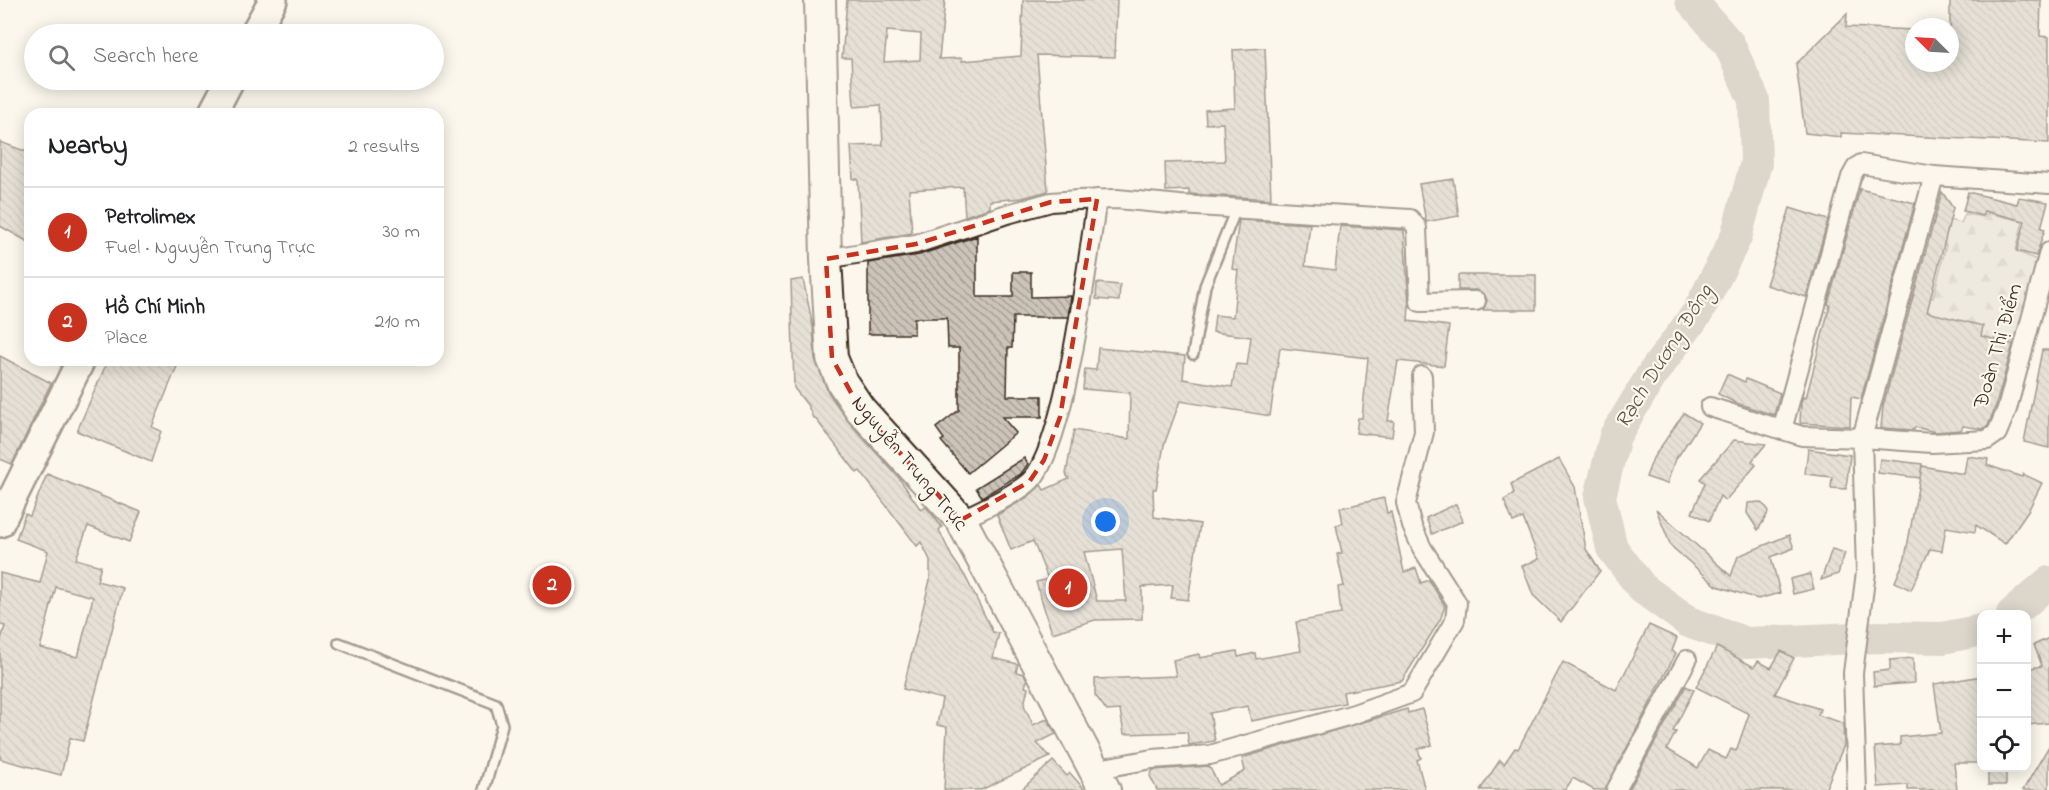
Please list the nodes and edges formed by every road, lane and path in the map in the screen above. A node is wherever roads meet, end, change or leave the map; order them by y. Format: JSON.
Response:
{"nodes":[{"id":1,"x":273,"y":0,"type":"edge"},
{"id":2,"x":820,"y":0,"type":"edge"},
{"id":3,"x":260,"y":24,"type":"edge"},
{"id":4,"x":225,"y":90,"type":"edge"},
{"id":5,"x":215,"y":108,"type":"edge"},
{"id":6,"x":1934,"y":176,"type":"junction"},
{"id":7,"x":2049,"y":184,"type":"edge"},
{"id":8,"x":1097,"y":199,"type":"junction"},
{"id":9,"x":1236,"y":209,"type":"junction"},
{"id":10,"x":2049,"y":252,"type":"edge"},
{"id":11,"x":826,"y":259,"type":"junction"},
{"id":12,"x":1476,"y":301,"type":"dead end"},
{"id":13,"x":1192,"y":354,"type":"dead end"},
{"id":14,"x":78,"y":366,"type":"edge"},
{"id":15,"x":1422,"y":376,"type":"dead end"},
{"id":16,"x":1710,"y":407,"type":"dead end"},
{"id":17,"x":1782,"y":430,"type":"junction"},
{"id":18,"x":1863,"y":438,"type":"junction"},
{"id":19,"x":961,"y":520,"type":"junction"},
{"id":20,"x":0,"y":523,"type":"edge"},
{"id":21,"x":339,"y":643,"type":"dead end"},
{"id":22,"x":1687,"y":660,"type":"dead end"},
{"id":23,"x":1099,"y":780,"type":"edge"},
{"id":24,"x":484,"y":790,"type":"edge"},
{"id":25,"x":1616,"y":790,"type":"edge"},
{"id":26,"x":1857,"y":790,"type":"edge"}],
"edges":[{"from":1,"to":3,"type":"street"},
{"from":2,"to":11,"type":"main road","name":"Nguyễn Trung Trực"},
{"from":4,"to":5,"type":"street"},
{"from":6,"to":7,"type":"street"},
{"from":6,"to":17,"type":"street"},
{"from":6,"to":18,"type":"street"},
{"from":8,"to":9,"type":"street"},
{"from":8,"to":11,"type":"street"},
{"from":8,"to":19,"type":"street"},
{"from":9,"to":12,"type":"street"},
{"from":9,"to":13,"type":"lane"},
{"from":10,"to":18,"type":"street","name":"Đoàn Thị Điểm"},
{"from":11,"to":19,"type":"main road","name":"Nguyễn Trung Trực"},
{"from":14,"to":20,"type":"street"},
{"from":15,"to":23,"type":"street"},
{"from":16,"to":17,"type":"street","name":"Đoàn Thị Điểm"},
{"from":17,"to":18,"type":"street","name":"Đoàn Thị Điểm"},
{"from":18,"to":26,"type":"street"},
{"from":19,"to":23,"type":"main road","name":"Nguyễn Trung Trực"},
{"from":21,"to":24,"type":"lane"},
{"from":22,"to":25,"type":"street"}]}
